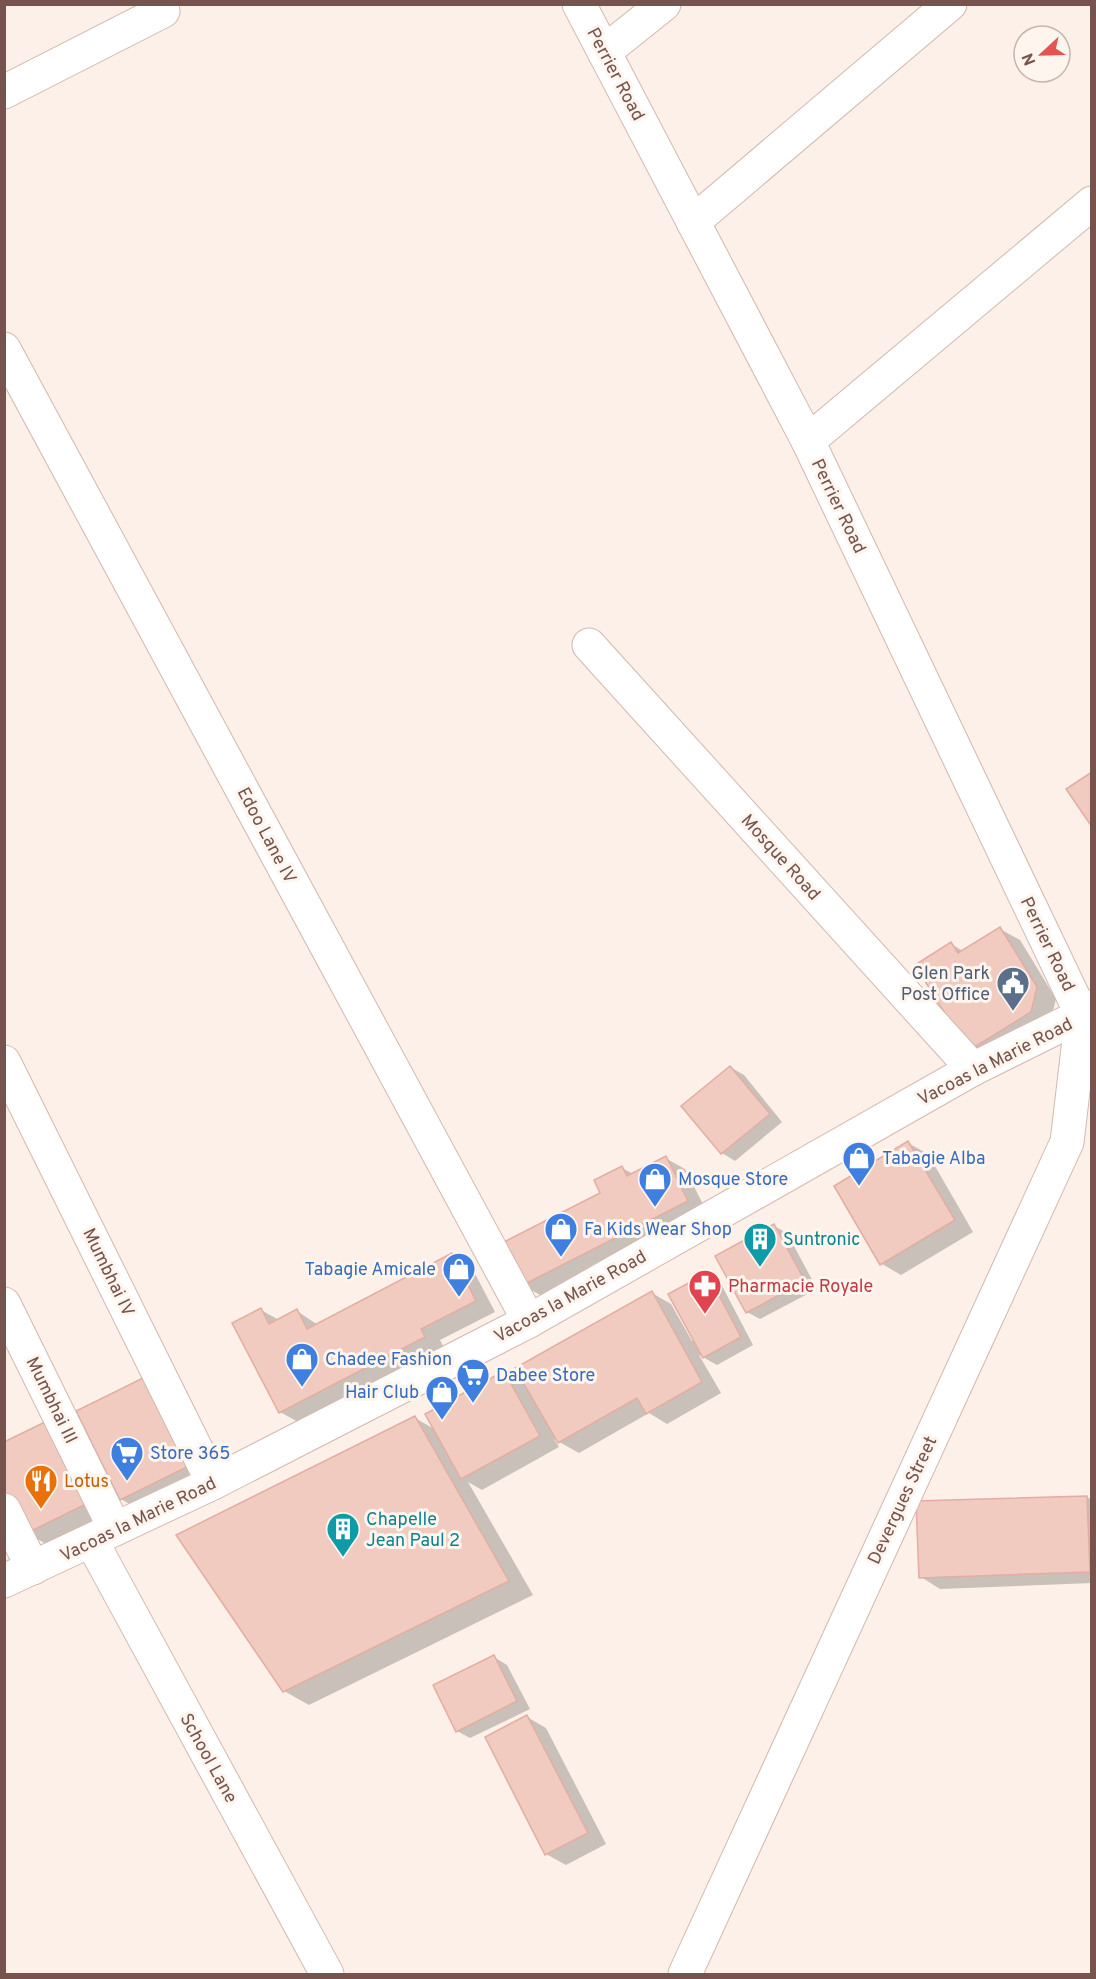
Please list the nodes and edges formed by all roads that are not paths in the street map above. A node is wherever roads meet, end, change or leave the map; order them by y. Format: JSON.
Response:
{"nodes":[{"id":1,"x":579,"y":4,"type":"edge"},
{"id":2,"x":664,"y":4,"type":"edge"},
{"id":3,"x":950,"y":4,"type":"edge"},
{"id":4,"x":163,"y":11,"type":"dead end"},
{"id":5,"x":604,"y":52,"type":"junction"},
{"id":6,"x":4,"y":92,"type":"edge"},
{"id":7,"x":1092,"y":203,"type":"edge"},
{"id":8,"x":693,"y":222,"type":"junction"},
{"id":9,"x":4,"y":349,"type":"edge"},
{"id":10,"x":808,"y":441,"type":"junction"},
{"id":11,"x":589,"y":645,"type":"dead end"},
{"id":12,"x":1088,"y":1015,"type":"edge"},
{"id":13,"x":4,"y":1062,"type":"edge"},
{"id":14,"x":973,"y":1069,"type":"junction"},
{"id":15,"x":4,"y":1304,"type":"edge"},
{"id":16,"x":529,"y":1321,"type":"junction"},
{"id":17,"x":213,"y":1483,"type":"junction"},
{"id":18,"x":4,"y":1510,"type":"edge"},
{"id":19,"x":103,"y":1536,"type":"junction"},
{"id":20,"x":19,"y":1575,"type":"edge"},
{"id":21,"x":327,"y":1974,"type":"edge"},
{"id":22,"x":685,"y":1974,"type":"edge"}],
"edges":[{"from":1,"to":5,"type":"street","name":"Perrier Road"},
{"from":2,"to":5,"type":"street"},
{"from":3,"to":8,"type":"street"},
{"from":4,"to":6,"type":"street"},
{"from":5,"to":8,"type":"street","name":"Perrier Road"},
{"from":7,"to":10,"type":"street"},
{"from":8,"to":10,"type":"street","name":"Perrier Road"},
{"from":9,"to":16,"type":"street","name":"Edoo Lane IV"},
{"from":10,"to":12,"type":"street","name":"Perrier Road"},
{"from":11,"to":14,"type":"street","name":"Mosque Road"},
{"from":12,"to":14,"type":"street","name":"Vacoas la Marie Road"},
{"from":12,"to":22,"type":"street","name":"Devergues Street"},
{"from":13,"to":17,"type":"street","name":"Mumbhai IV"},
{"from":14,"to":16,"type":"street","name":"Vacoas la Marie Road"},
{"from":15,"to":19,"type":"street","name":"Mumbhai III"},
{"from":16,"to":17,"type":"street","name":"Vacoas la Marie Road"},
{"from":17,"to":19,"type":"street","name":"Vacoas la Marie Road"},
{"from":18,"to":20,"type":"street"},
{"from":19,"to":20,"type":"street","name":"Vacoas la Marie Road"},
{"from":19,"to":21,"type":"street","name":"School Lane"}]}
